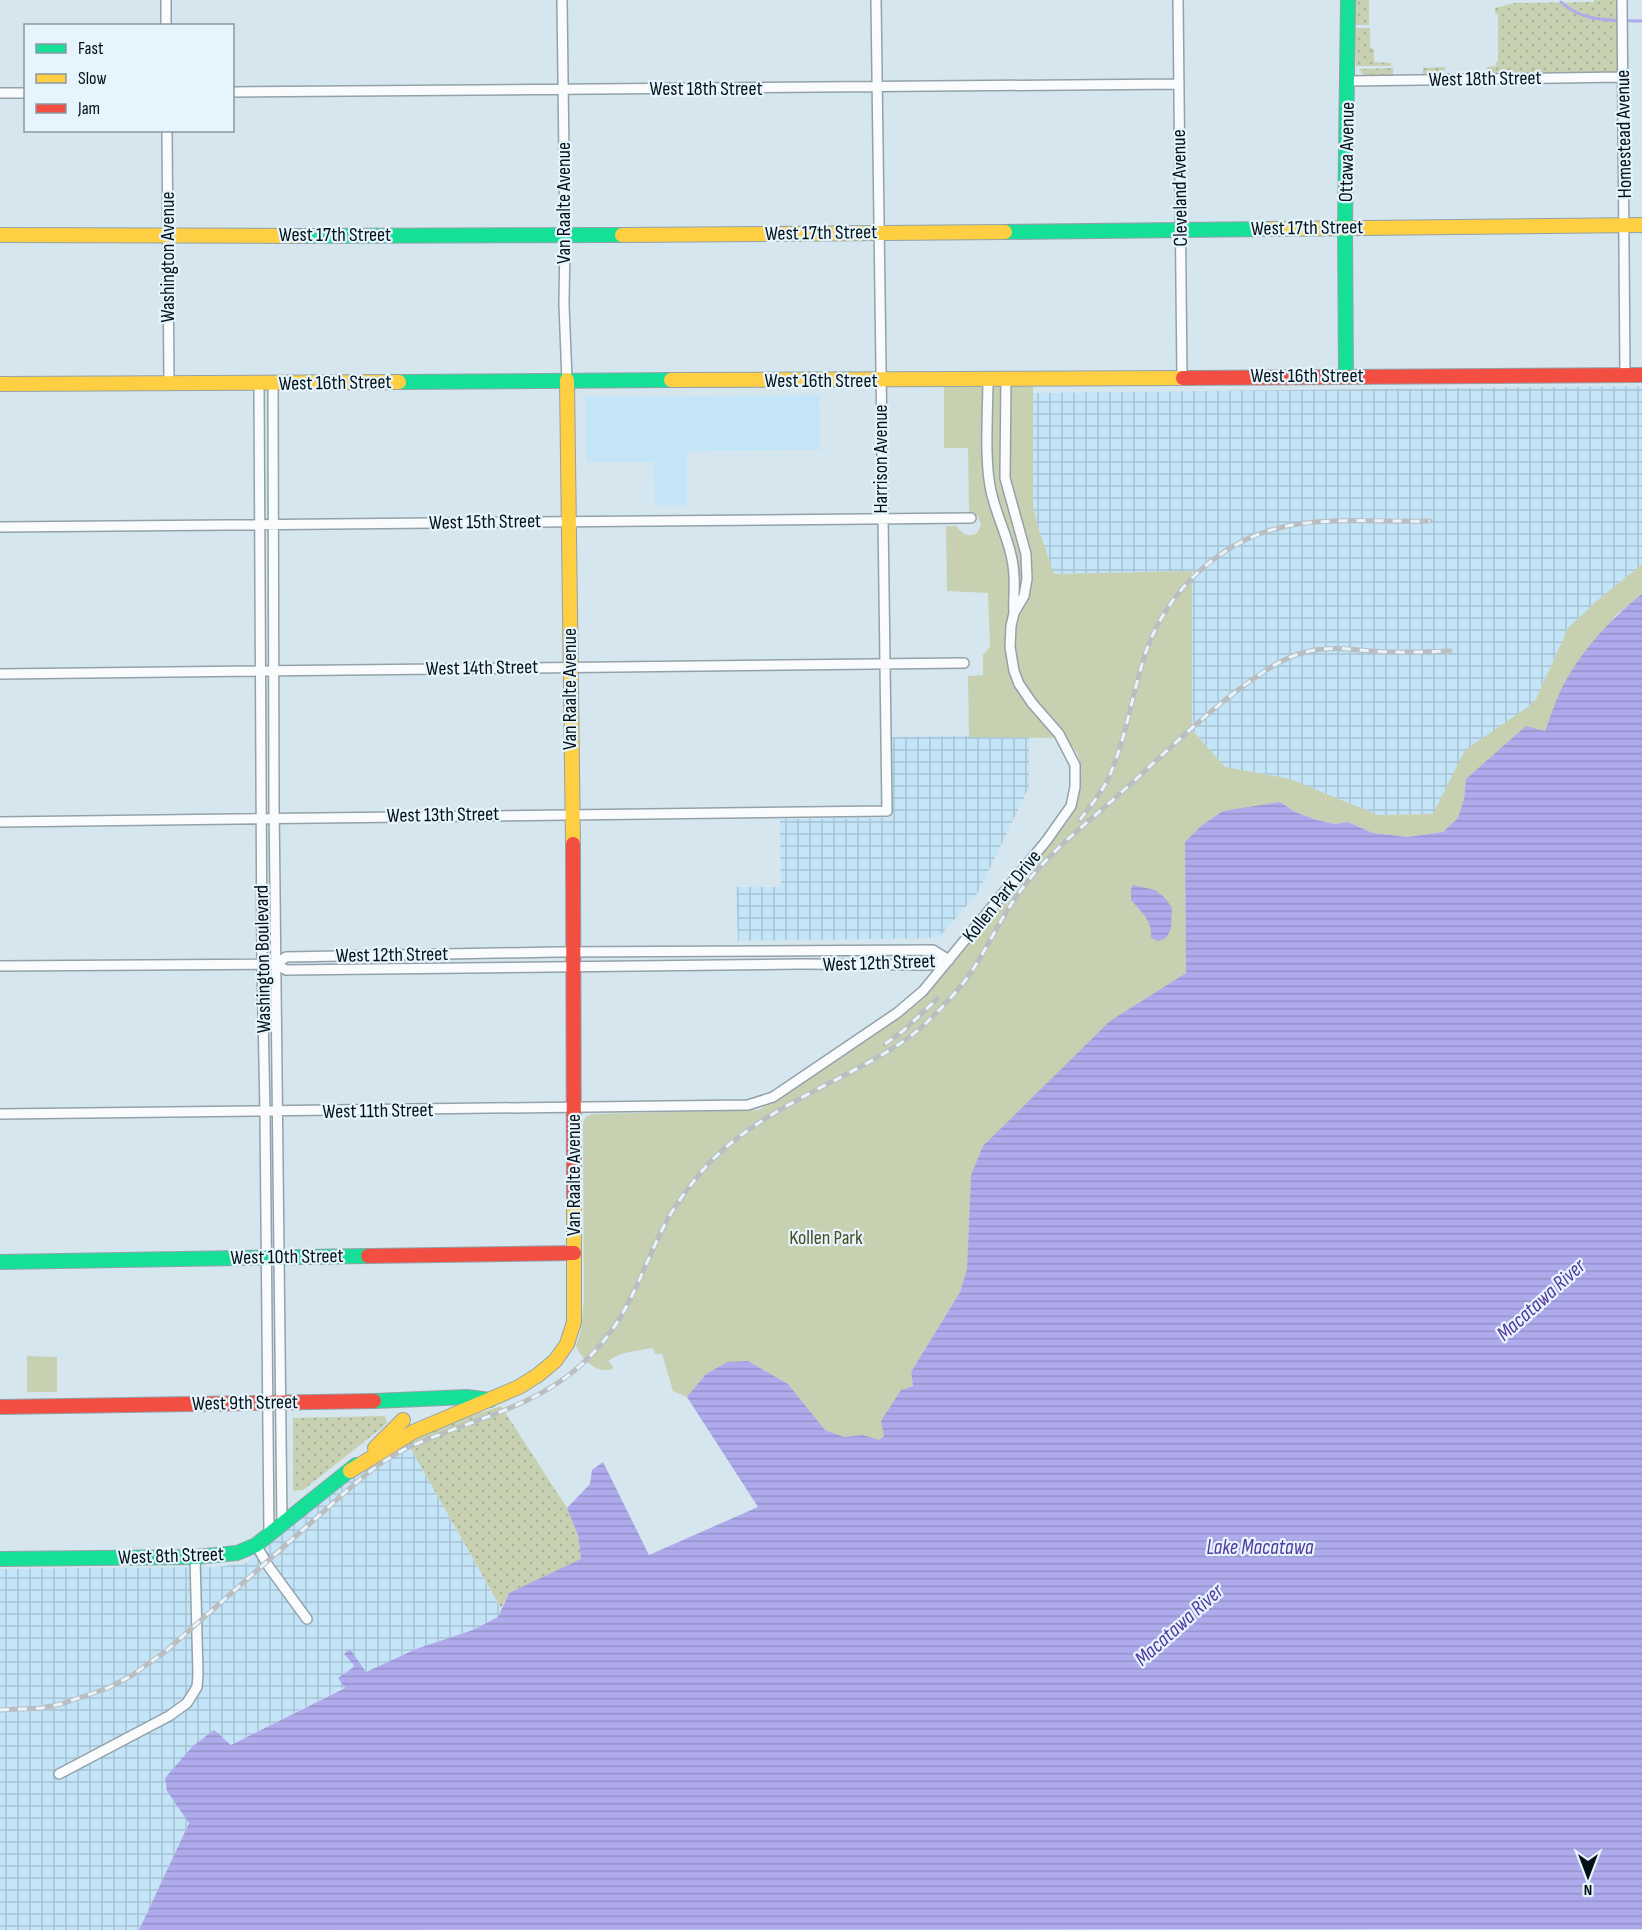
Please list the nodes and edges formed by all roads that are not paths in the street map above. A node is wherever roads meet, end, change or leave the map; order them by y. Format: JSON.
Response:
{"nodes":[{"id":1,"x":166,"y":0,"type":"edge"},
{"id":2,"x":562,"y":0,"type":"edge"},
{"id":3,"x":876,"y":0,"type":"edge"},
{"id":4,"x":1178,"y":0,"type":"edge"},
{"id":5,"x":1348,"y":0,"type":"edge"},
{"id":6,"x":1622,"y":0,"type":"edge"},
{"id":7,"x":166,"y":24,"type":"edge"},
{"id":8,"x":1622,"y":78,"type":"junction"},
{"id":9,"x":1348,"y":81,"type":"junction"},
{"id":10,"x":1179,"y":84,"type":"junction"},
{"id":11,"x":877,"y":88,"type":"junction"},
{"id":12,"x":562,"y":90,"type":"junction"},
{"id":13,"x":234,"y":92,"type":"edge"},
{"id":14,"x":0,"y":93,"type":"edge"},
{"id":15,"x":24,"y":93,"type":"edge"},
{"id":16,"x":167,"y":132,"type":"edge"},
{"id":17,"x":1625,"y":225,"type":"junction"},
{"id":18,"x":1642,"y":225,"type":"edge"},
{"id":19,"x":1345,"y":227,"type":"junction"},
{"id":20,"x":1181,"y":230,"type":"junction"},
{"id":21,"x":879,"y":232,"type":"junction"},
{"id":22,"x":0,"y":235,"type":"edge"},
{"id":23,"x":168,"y":235,"type":"junction"},
{"id":24,"x":565,"y":236,"type":"junction"},
{"id":25,"x":1625,"y":375,"type":"junction"},
{"id":26,"x":1642,"y":375,"type":"edge"},
{"id":27,"x":1346,"y":376,"type":"junction"},
{"id":28,"x":1182,"y":377,"type":"junction"},
{"id":29,"x":988,"y":379,"type":"junction"},
{"id":30,"x":1006,"y":379,"type":"junction"},
{"id":31,"x":567,"y":380,"type":"junction"},
{"id":32,"x":881,"y":381,"type":"junction"},
{"id":33,"x":169,"y":383,"type":"junction"},
{"id":34,"x":266,"y":383,"type":"junction"},
{"id":35,"x":0,"y":384,"type":"edge"},
{"id":36,"x":881,"y":518,"type":"junction"},
{"id":37,"x":971,"y":518,"type":"dead end"},
{"id":38,"x":568,"y":521,"type":"junction"},
{"id":39,"x":273,"y":524,"type":"junction"},
{"id":40,"x":260,"y":525,"type":"junction"},
{"id":41,"x":0,"y":527,"type":"edge"},
{"id":42,"x":1014,"y":613,"type":"junction"},
{"id":43,"x":884,"y":663,"type":"junction"},
{"id":44,"x":964,"y":663,"type":"dead end"},
{"id":45,"x":570,"y":667,"type":"junction"},
{"id":46,"x":260,"y":671,"type":"junction"},
{"id":47,"x":274,"y":671,"type":"junction"},
{"id":48,"x":0,"y":674,"type":"edge"},
{"id":49,"x":886,"y":811,"type":"joint"},
{"id":50,"x":571,"y":813,"type":"junction"},
{"id":51,"x":261,"y":818,"type":"junction"},
{"id":52,"x":275,"y":818,"type":"junction"},
{"id":53,"x":0,"y":822,"type":"edge"},
{"id":54,"x":574,"y":952,"type":"junction"},
{"id":55,"x":949,"y":960,"type":"junction"},
{"id":56,"x":262,"y":964,"type":"junction"},
{"id":57,"x":276,"y":964,"type":"junction"},
{"id":58,"x":0,"y":966,"type":"edge"},
{"id":59,"x":574,"y":968,"type":"junction"},
{"id":60,"x":756,"y":1104,"type":"joint"},
{"id":61,"x":574,"y":1108,"type":"junction"},
{"id":62,"x":265,"y":1112,"type":"junction"},
{"id":63,"x":277,"y":1112,"type":"junction"},
{"id":64,"x":0,"y":1114,"type":"edge"},
{"id":65,"x":574,"y":1252,"type":"junction"},
{"id":66,"x":273,"y":1258,"type":"junction"},
{"id":67,"x":0,"y":1262,"type":"edge"},
{"id":68,"x":489,"y":1400,"type":"junction"},
{"id":69,"x":389,"y":1401,"type":"junction"},
{"id":70,"x":274,"y":1403,"type":"junction"},
{"id":71,"x":0,"y":1407,"type":"edge"},
{"id":72,"x":403,"y":1420,"type":"junction"},
{"id":73,"x":414,"y":1432,"type":"junction"},
{"id":74,"x":350,"y":1471,"type":"junction"},
{"id":75,"x":282,"y":1525,"type":"junction"},
{"id":76,"x":269,"y":1535,"type":"junction"},
{"id":77,"x":256,"y":1545,"type":"junction"},
{"id":78,"x":195,"y":1557,"type":"junction"},
{"id":79,"x":0,"y":1559,"type":"edge"},
{"id":80,"x":307,"y":1619,"type":"dead end"},
{"id":81,"x":58,"y":1774,"type":"dead end"}],
"edges":[{"from":1,"to":7,"type":"street"},
{"from":2,"to":12,"type":"street","name":"Van Raalte Avenue"},
{"from":3,"to":11,"type":"street","name":"Harrison Avenue"},
{"from":4,"to":10,"type":"street","name":"Cleveland Avenue"},
{"from":5,"to":9,"type":"street","name":"Ottawa Avenue"},
{"from":6,"to":8,"type":"street","name":"Homestead Avenue"},
{"from":8,"to":9,"type":"street","name":"West 18th Street"},
{"from":8,"to":17,"type":"street","name":"Homestead Avenue"},
{"from":9,"to":19,"type":"street","name":"Ottawa Avenue"},
{"from":10,"to":11,"type":"street","name":"West 18th Street"},
{"from":10,"to":20,"type":"street","name":"Cleveland Avenue"},
{"from":11,"to":12,"type":"street","name":"West 18th Street"},
{"from":11,"to":21,"type":"street","name":"Harrison Avenue"},
{"from":12,"to":13,"type":"street","name":"West 18th Street"},
{"from":12,"to":24,"type":"street","name":"Van Raalte Avenue"},
{"from":14,"to":15,"type":"street"},
{"from":16,"to":23,"type":"street","name":"Washington Avenue"},
{"from":17,"to":18,"type":"street","name":"West 17th Street"},
{"from":17,"to":19,"type":"street","name":"West 17th Street"},
{"from":17,"to":25,"type":"street","name":"Homestead Avenue"},
{"from":19,"to":20,"type":"street","name":"West 17th Street"},
{"from":19,"to":27,"type":"street","name":"Ottawa Avenue"},
{"from":20,"to":21,"type":"street","name":"West 17th Street"},
{"from":20,"to":28,"type":"street","name":"Cleveland Avenue"},
{"from":21,"to":24,"type":"street","name":"West 17th Street"},
{"from":21,"to":32,"type":"street","name":"Harrison Avenue"},
{"from":22,"to":23,"type":"street","name":"West 17th Street"},
{"from":23,"to":24,"type":"street","name":"West 17th Street"},
{"from":23,"to":33,"type":"street","name":"Washington Avenue"},
{"from":24,"to":31,"type":"street","name":"Van Raalte Avenue"},
{"from":25,"to":26,"type":"street","name":"West 16th Street"},
{"from":25,"to":27,"type":"street","name":"West 16th Street"},
{"from":27,"to":28,"type":"street","name":"West 16th Street"},
{"from":28,"to":30,"type":"street","name":"West 16th Street"},
{"from":29,"to":30,"type":"street","name":"West 16th Street"},
{"from":29,"to":32,"type":"street","name":"West 16th Street"},
{"from":29,"to":42,"type":"street","name":"Kollen Park Drive"},
{"from":30,"to":42,"type":"street","name":"Kollen Park Drive"},
{"from":31,"to":32,"type":"street","name":"West 16th Street"},
{"from":31,"to":34,"type":"street","name":"West 16th Street"},
{"from":31,"to":38,"type":"street","name":"Van Raalte Avenue"},
{"from":32,"to":36,"type":"street","name":"Harrison Avenue"},
{"from":33,"to":34,"type":"street","name":"West 16th Street"},
{"from":33,"to":35,"type":"street","name":"West 16th Street"},
{"from":34,"to":39,"type":"street","name":"Washington Boulevard"},
{"from":34,"to":40,"type":"street","name":"Washington Boulevard"},
{"from":36,"to":37,"type":"street","name":"West 15th Street"},
{"from":36,"to":38,"type":"street","name":"West 15th Street"},
{"from":36,"to":43,"type":"street","name":"Harrison Avenue"},
{"from":38,"to":39,"type":"street","name":"West 15th Street"},
{"from":38,"to":45,"type":"street","name":"Van Raalte Avenue"},
{"from":39,"to":40,"type":"street","name":"West 15th Street"},
{"from":39,"to":47,"type":"street","name":"Washington Boulevard"},
{"from":40,"to":41,"type":"street","name":"West 15th Street"},
{"from":40,"to":46,"type":"street","name":"Washington Boulevard"},
{"from":42,"to":55,"type":"street","name":"Kollen Park Drive"},
{"from":43,"to":44,"type":"street","name":"West 14th Street"},
{"from":43,"to":45,"type":"street","name":"West 14th Street"},
{"from":43,"to":49,"type":"street","name":"Harrison Avenue"},
{"from":45,"to":47,"type":"street","name":"West 14th Street"},
{"from":45,"to":50,"type":"street","name":"Van Raalte Avenue"},
{"from":46,"to":47,"type":"street","name":"West 14th Street"},
{"from":46,"to":48,"type":"street","name":"West 14th Street"},
{"from":46,"to":51,"type":"street","name":"Washington Boulevard"},
{"from":47,"to":52,"type":"street","name":"Washington Boulevard"},
{"from":49,"to":50,"type":"street","name":"West 13th Street"},
{"from":50,"to":52,"type":"street","name":"West 13th Street"},
{"from":50,"to":54,"type":"street","name":"Van Raalte Avenue"},
{"from":51,"to":52,"type":"street","name":"West 13th Street"},
{"from":51,"to":53,"type":"street","name":"West 13th Street"},
{"from":51,"to":56,"type":"street","name":"Washington Boulevard"},
{"from":52,"to":57,"type":"street","name":"Washington Boulevard"},
{"from":54,"to":55,"type":"street","name":"West 12th Street"},
{"from":54,"to":57,"type":"street","name":"West 12th Street"},
{"from":54,"to":59,"type":"street","name":"Van Raalte Avenue"},
{"from":55,"to":59,"type":"street","name":"West 12th Street"},
{"from":55,"to":60,"type":"street","name":"Kollen Park Drive"},
{"from":56,"to":57,"type":"street","name":"West 12th Street"},
{"from":56,"to":58,"type":"street","name":"West 12th Street"},
{"from":56,"to":62,"type":"street","name":"Washington Boulevard"},
{"from":57,"to":59,"type":"street","name":"West 12th Street"},
{"from":57,"to":63,"type":"street","name":"Washington Boulevard"},
{"from":59,"to":61,"type":"street","name":"Van Raalte Avenue"},
{"from":60,"to":61,"type":"street","name":"West 11th Street"},
{"from":61,"to":63,"type":"street","name":"West 11th Street"},
{"from":61,"to":65,"type":"street","name":"Van Raalte Avenue"},
{"from":62,"to":63,"type":"street","name":"West 11th Street"},
{"from":62,"to":64,"type":"street","name":"West 11th Street"},
{"from":62,"to":66,"type":"street","name":"Washington Boulevard"},
{"from":63,"to":66,"type":"street","name":"Washington Boulevard"},
{"from":65,"to":66,"type":"street","name":"West 10th Street"},
{"from":65,"to":68,"type":"street","name":"Van Raalte Avenue"},
{"from":66,"to":67,"type":"street","name":"West 10th Street"},
{"from":66,"to":70,"type":"street","name":"Washington Boulevard"},
{"from":68,"to":69,"type":"street","name":"West 9th Street"},
{"from":68,"to":73,"type":"street","name":"West 8th Street"},
{"from":69,"to":70,"type":"street","name":"West 9th Street"},
{"from":69,"to":72,"type":"street"},
{"from":70,"to":71,"type":"street","name":"West 9th Street"},
{"from":70,"to":75,"type":"street","name":"Washington Boulevard"},
{"from":70,"to":76,"type":"street","name":"Washington Boulevard"},
{"from":72,"to":73,"type":"street"},
{"from":72,"to":74,"type":"street","name":"West 8th Street"},
{"from":73,"to":74,"type":"street","name":"West 8th Street"},
{"from":74,"to":75,"type":"street","name":"West 8th Street"},
{"from":75,"to":76,"type":"street","name":"West 8th Street"},
{"from":76,"to":77,"type":"street","name":"West 8th Street"},
{"from":77,"to":78,"type":"street","name":"West 8th Street"},
{"from":77,"to":80,"type":"street"},
{"from":78,"to":79,"type":"street","name":"West 8th Street"},
{"from":78,"to":81,"type":"street"}]}
